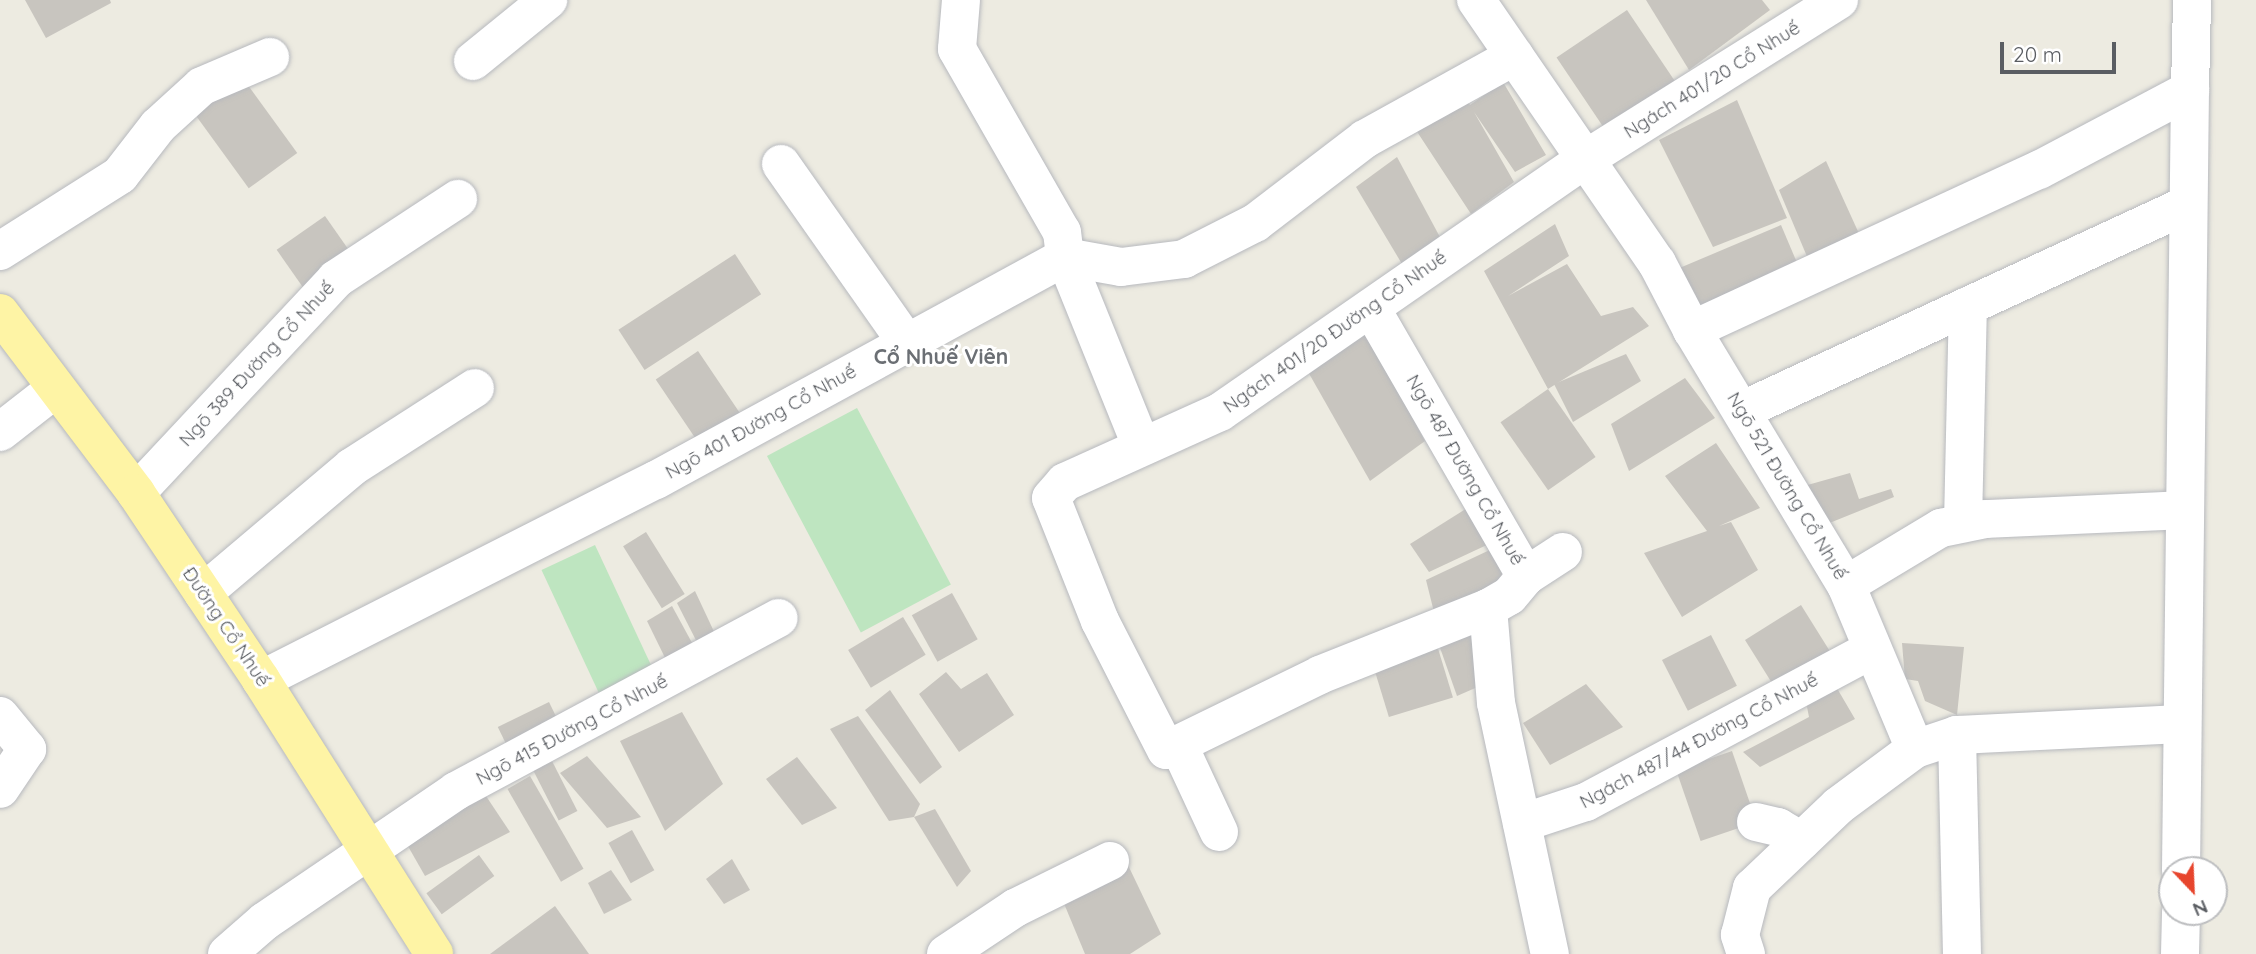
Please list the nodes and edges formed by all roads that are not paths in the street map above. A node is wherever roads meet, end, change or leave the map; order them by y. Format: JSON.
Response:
{"nodes":[{"id":1,"x":548,"y":0,"type":"edge"},
{"id":2,"x":961,"y":0,"type":"edge"},
{"id":3,"x":1476,"y":0,"type":"edge"},
{"id":4,"x":2192,"y":0,"type":"edge"},
{"id":5,"x":1825,"y":4,"type":"edge"},
{"id":6,"x":1515,"y":56,"type":"junction"},
{"id":7,"x":270,"y":57,"type":"dead end"},
{"id":8,"x":473,"y":61,"type":"dead end"},
{"id":9,"x":2190,"y":90,"type":"junction"},
{"id":10,"x":1584,"y":160,"type":"junction"},
{"id":11,"x":781,"y":164,"type":"dead end"},
{"id":12,"x":458,"y":199,"type":"dead end"},
{"id":13,"x":2187,"y":205,"type":"junction"},
{"id":14,"x":0,"y":251,"type":"edge"},
{"id":15,"x":1065,"y":257,"type":"junction"},
{"id":16,"x":1968,"y":306,"type":"junction"},
{"id":17,"x":1371,"y":308,"type":"junction"},
{"id":18,"x":0,"y":313,"type":"edge"},
{"id":19,"x":1692,"y":330,"type":"junction"},
{"id":20,"x":906,"y":342,"type":"junction"},
{"id":21,"x":475,"y":388,"type":"dead end"},
{"id":22,"x":55,"y":389,"type":"junction"},
{"id":23,"x":1743,"y":410,"type":"junction"},
{"id":24,"x":0,"y":432,"type":"edge"},
{"id":25,"x":1141,"y":444,"type":"junction"},
{"id":26,"x":136,"y":493,"type":"junction"},
{"id":27,"x":2184,"y":510,"type":"junction"},
{"id":28,"x":1963,"y":523,"type":"junction"},
{"id":29,"x":1563,"y":552,"type":"dead end"},
{"id":30,"x":1526,"y":576,"type":"junction"},
{"id":31,"x":1846,"y":585,"type":"junction"},
{"id":32,"x":203,"y":593,"type":"junction"},
{"id":33,"x":1488,"y":608,"type":"junction"},
{"id":34,"x":778,"y":618,"type":"dead end"},
{"id":35,"x":1872,"y":649,"type":"junction"},
{"id":36,"x":261,"y":680,"type":"junction"},
{"id":37,"x":0,"y":716,"type":"edge"},
{"id":38,"x":2182,"y":724,"type":"junction"},
{"id":39,"x":1957,"y":734,"type":"junction"},
{"id":40,"x":1178,"y":744,"type":"junction"},
{"id":41,"x":1915,"y":749,"type":"junction"},
{"id":42,"x":0,"y":789,"type":"edge"},
{"id":43,"x":1522,"y":822,"type":"junction"},
{"id":44,"x":1756,"y":822,"type":"dead end"},
{"id":45,"x":1219,"y":832,"type":"dead end"},
{"id":46,"x":1801,"y":841,"type":"junction"},
{"id":47,"x":371,"y":852,"type":"junction"},
{"id":48,"x":2181,"y":856,"type":"edge"},
{"id":49,"x":1111,"y":861,"type":"dead end"},
{"id":50,"x":2181,"y":926,"type":"edge"},
{"id":51,"x":227,"y":954,"type":"edge"},
{"id":52,"x":434,"y":954,"type":"edge"},
{"id":53,"x":946,"y":954,"type":"edge"},
{"id":54,"x":1550,"y":954,"type":"edge"},
{"id":55,"x":1746,"y":954,"type":"edge"},
{"id":56,"x":1962,"y":954,"type":"edge"},
{"id":57,"x":2180,"y":954,"type":"edge"}],
"edges":[{"from":1,"to":8,"type":"street"},
{"from":2,"to":15,"type":"street"},
{"from":3,"to":6,"type":"street","name":"Ngõ 521 Đường Cổ Nhuế"},
{"from":4,"to":9,"type":"street"},
{"from":5,"to":10,"type":"street","name":"Ngách 401/20 Cổ Nhuế"},
{"from":6,"to":10,"type":"street","name":"Ngõ 521 Đường Cổ Nhuế"},
{"from":6,"to":15,"type":"street"},
{"from":7,"to":14,"type":"street"},
{"from":9,"to":13,"type":"street"},
{"from":9,"to":19,"type":"street"},
{"from":10,"to":17,"type":"street","name":"Ngách 401/20 Đường Cổ Nhuế"},
{"from":10,"to":19,"type":"street","name":"Ngõ 521 Đường Cổ Nhuế"},
{"from":11,"to":20,"type":"street"},
{"from":12,"to":26,"type":"street","name":"Ngõ 389 Đường Cổ Nhuế"},
{"from":13,"to":16,"type":"street"},
{"from":13,"to":27,"type":"street"},
{"from":15,"to":20,"type":"street","name":"Ngõ 401 Đường Cổ Nhuế"},
{"from":15,"to":25,"type":"street"},
{"from":16,"to":23,"type":"street"},
{"from":16,"to":28,"type":"street"},
{"from":17,"to":25,"type":"street","name":"Ngách 401/20 Đường Cổ Nhuế"},
{"from":17,"to":30,"type":"street","name":"Ngõ 487 Đường Cổ Nhuế"},
{"from":18,"to":22,"type":"main road","name":"Đường Cổ Nhuế"},
{"from":19,"to":23,"type":"street","name":"Ngõ 521 Đường Cổ Nhuế"},
{"from":20,"to":36,"type":"street","name":"Ngõ 401 Đường Cổ Nhuế"},
{"from":21,"to":32,"type":"street"},
{"from":22,"to":24,"type":"street"},
{"from":22,"to":26,"type":"main road","name":"Đường Cổ Nhuế"},
{"from":23,"to":31,"type":"street","name":"Ngõ 521 Đường Cổ Nhuế"},
{"from":25,"to":40,"type":"street","name":"Ngách 401/20 Đường Cổ Nhuế"},
{"from":26,"to":32,"type":"main road","name":"Đường Cổ Nhuế"},
{"from":27,"to":28,"type":"street"},
{"from":27,"to":38,"type":"street"},
{"from":28,"to":31,"type":"street"},
{"from":29,"to":30,"type":"street"},
{"from":30,"to":33,"type":"street","name":"Ngõ 487 Đường Cổ Nhuế"},
{"from":31,"to":35,"type":"street","name":"Ngõ 521 Đường Cổ Nhuế"},
{"from":32,"to":36,"type":"main road","name":"Đường Cổ Nhuế"},
{"from":33,"to":40,"type":"street","name":"Ngõ 487 Đường Cổ Nhuế"},
{"from":33,"to":43,"type":"street"},
{"from":34,"to":47,"type":"street","name":"Ngõ 415 Đường Cổ Nhuế"},
{"from":35,"to":41,"type":"street","name":"Ngõ 521 Đường Cổ Nhuế"},
{"from":35,"to":43,"type":"street","name":"Ngách 487/44 Đường Cổ Nhuế"},
{"from":36,"to":47,"type":"main road","name":"Đường Cổ Nhuế"},
{"from":37,"to":42,"type":"street"},
{"from":38,"to":39,"type":"street"},
{"from":38,"to":48,"type":"street"},
{"from":39,"to":41,"type":"street"},
{"from":39,"to":56,"type":"street"},
{"from":40,"to":45,"type":"street"},
{"from":41,"to":46,"type":"street"},
{"from":43,"to":54,"type":"street"},
{"from":44,"to":46,"type":"street"},
{"from":46,"to":55,"type":"street"},
{"from":47,"to":51,"type":"street","name":"Ngõ 415 Đường Cổ Nhuế"},
{"from":47,"to":52,"type":"main road","name":"Đường Cổ Nhuế"},
{"from":49,"to":53,"type":"street"},
{"from":50,"to":57,"type":"street"}]}
